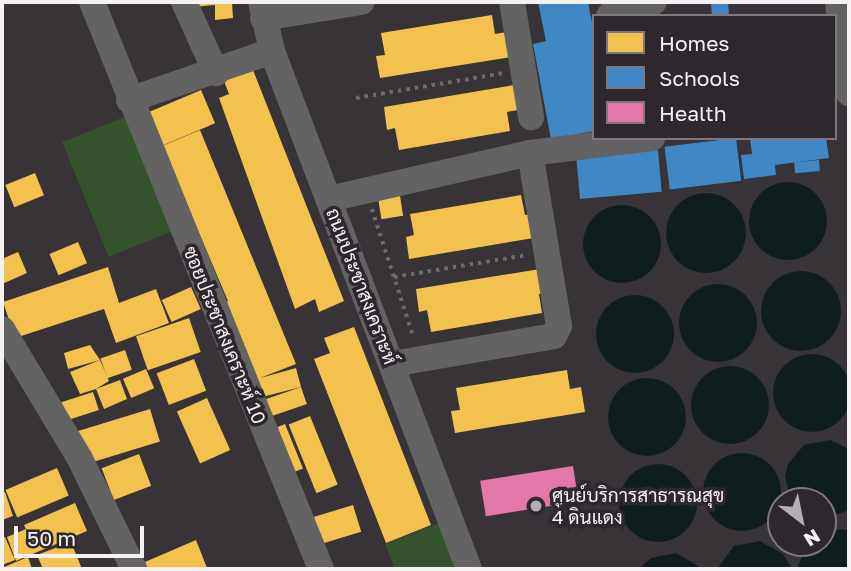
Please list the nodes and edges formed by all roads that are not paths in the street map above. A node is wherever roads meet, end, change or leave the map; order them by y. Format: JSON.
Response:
{"nodes":[{"id":1,"x":92,"y":2,"type":"edge"},
{"id":2,"x":184,"y":2,"type":"edge"},
{"id":3,"x":362,"y":2,"type":"edge"},
{"id":4,"x":512,"y":2,"type":"edge"},
{"id":5,"x":654,"y":2,"type":"edge"},
{"id":6,"x":838,"y":2,"type":"edge"},
{"id":7,"x":262,"y":10,"type":"edge"},
{"id":8,"x":610,"y":14,"type":"edge"},
{"id":9,"x":272,"y":51,"type":"junction"},
{"id":10,"x":847,"y":54,"type":"edge"},
{"id":11,"x":216,"y":73,"type":"junction"},
{"id":12,"x":849,"y":93,"type":"edge"},
{"id":13,"x":130,"y":100,"type":"junction"},
{"id":14,"x":531,"y":117,"type":"dead end"},
{"id":15,"x":625,"y":140,"type":"edge"},
{"id":16,"x":530,"y":153,"type":"junction"},
{"id":17,"x":329,"y":198,"type":"junction"},
{"id":18,"x":2,"y":329,"type":"edge"},
{"id":19,"x":392,"y":364,"type":"junction"},
{"id":20,"x":134,"y":569,"type":"edge"},
{"id":21,"x":321,"y":569,"type":"edge"},
{"id":22,"x":469,"y":569,"type":"edge"}],
"edges":[{"from":1,"to":13,"type":"street","name":"ซอยประชาสงเคราะห์ 10"},
{"from":2,"to":11,"type":"street"},
{"from":3,"to":7,"type":"street"},
{"from":4,"to":14,"type":"street"},
{"from":5,"to":8,"type":"street"},
{"from":6,"to":10,"type":"street"},
{"from":7,"to":9,"type":"street","name":"ถนนประชาสงเคราะห์"},
{"from":9,"to":11,"type":"street"},
{"from":9,"to":17,"type":"street","name":"ถนนประชาสงเคราะห์"},
{"from":10,"to":12,"type":"street"},
{"from":11,"to":13,"type":"street"},
{"from":13,"to":21,"type":"street","name":"ซอยประชาสงเคราะห์ 10"},
{"from":15,"to":16,"type":"street"},
{"from":16,"to":17,"type":"street"},
{"from":16,"to":19,"type":"street"},
{"from":17,"to":19,"type":"street","name":"ถนนประชาสงเคราะห์"},
{"from":18,"to":20,"type":"street"},
{"from":19,"to":22,"type":"street","name":"ถนนประชาสงเคราะห์"}]}
